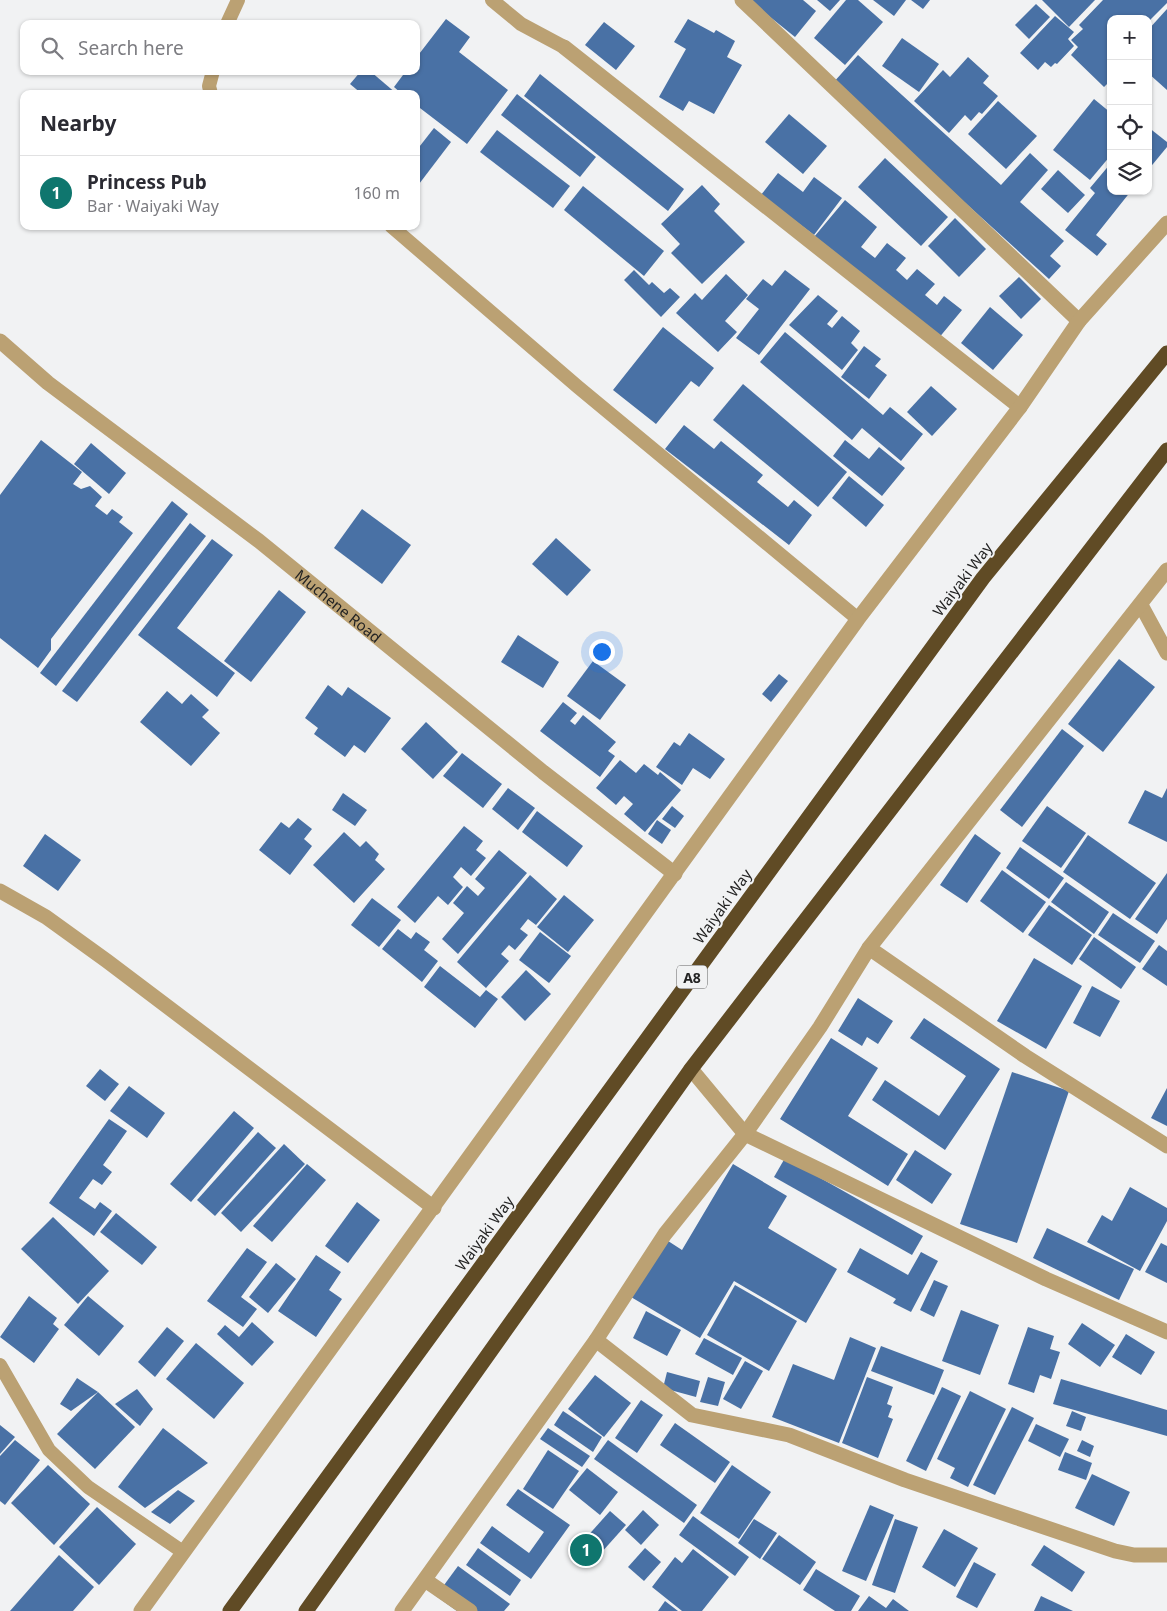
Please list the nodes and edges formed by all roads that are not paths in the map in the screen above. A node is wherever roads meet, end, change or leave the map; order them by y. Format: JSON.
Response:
{"nodes":[{"id":1,"x":238,"y":0,"type":"edge"},
{"id":2,"x":492,"y":0,"type":"edge"},
{"id":3,"x":742,"y":0,"type":"edge"},
{"id":4,"x":229,"y":20,"type":"edge"},
{"id":5,"x":564,"y":47,"type":"joint"},
{"id":6,"x":211,"y":75,"type":"edge"},
{"id":7,"x":210,"y":90,"type":"edge"},
{"id":8,"x":1167,"y":223,"type":"edge"},
{"id":9,"x":396,"y":230,"type":"edge"},
{"id":10,"x":1079,"y":321,"type":"junction"},
{"id":11,"x":0,"y":341,"type":"edge"},
{"id":12,"x":1167,"y":353,"type":"edge"},
{"id":13,"x":1020,"y":407,"type":"junction"},
{"id":14,"x":1167,"y":450,"type":"edge"},
{"id":15,"x":1167,"y":570,"type":"edge"},
{"id":16,"x":1141,"y":605,"type":"junction"},
{"id":17,"x":858,"y":618,"type":"junction"},
{"id":18,"x":1167,"y":653,"type":"edge"},
{"id":19,"x":674,"y":874,"type":"junction"},
{"id":20,"x":0,"y":892,"type":"edge"},
{"id":21,"x":868,"y":948,"type":"junction"},
{"id":22,"x":691,"y":1069,"type":"junction"},
{"id":23,"x":745,"y":1134,"type":"junction"},
{"id":24,"x":1167,"y":1146,"type":"edge"},
{"id":25,"x":434,"y":1208,"type":"junction"},
{"id":26,"x":1167,"y":1332,"type":"edge"},
{"id":27,"x":596,"y":1340,"type":"junction"},
{"id":28,"x":0,"y":1365,"type":"edge"},
{"id":29,"x":184,"y":1552,"type":"junction"},
{"id":30,"x":1167,"y":1556,"type":"edge"},
{"id":31,"x":425,"y":1580,"type":"junction"},
{"id":32,"x":142,"y":1611,"type":"edge"},
{"id":33,"x":230,"y":1611,"type":"edge"},
{"id":34,"x":306,"y":1611,"type":"edge"},
{"id":35,"x":402,"y":1611,"type":"edge"},
{"id":36,"x":470,"y":1611,"type":"edge"}],
"edges":[{"from":1,"to":4,"type":"lane"},
{"from":2,"to":5,"type":"lane"},
{"from":3,"to":10,"type":"street"},
{"from":5,"to":13,"type":"street"},
{"from":6,"to":7,"type":"lane"},
{"from":8,"to":10,"type":"street"},
{"from":9,"to":17,"type":"lane"},
{"from":10,"to":13,"type":"street"},
{"from":11,"to":19,"type":"street","name":"Muchene Road"},
{"from":12,"to":33,"type":"highway","name":"Waiyaki Way","number":"A8"},
{"from":13,"to":17,"type":"street"},
{"from":14,"to":22,"type":"highway"},
{"from":15,"to":16,"type":"street"},
{"from":16,"to":18,"type":"street"},
{"from":16,"to":21,"type":"street"},
{"from":17,"to":19,"type":"street"},
{"from":19,"to":25,"type":"street"},
{"from":20,"to":25,"type":"street"},
{"from":21,"to":23,"type":"street"},
{"from":21,"to":24,"type":"street"},
{"from":22,"to":23,"type":"street"},
{"from":22,"to":34,"type":"highway"},
{"from":23,"to":26,"type":"street"},
{"from":23,"to":27,"type":"street"},
{"from":25,"to":29,"type":"street"},
{"from":27,"to":30,"type":"street"},
{"from":27,"to":31,"type":"street"},
{"from":28,"to":29,"type":"lane"},
{"from":29,"to":32,"type":"street"},
{"from":31,"to":35,"type":"street"},
{"from":31,"to":36,"type":"street"}]}
